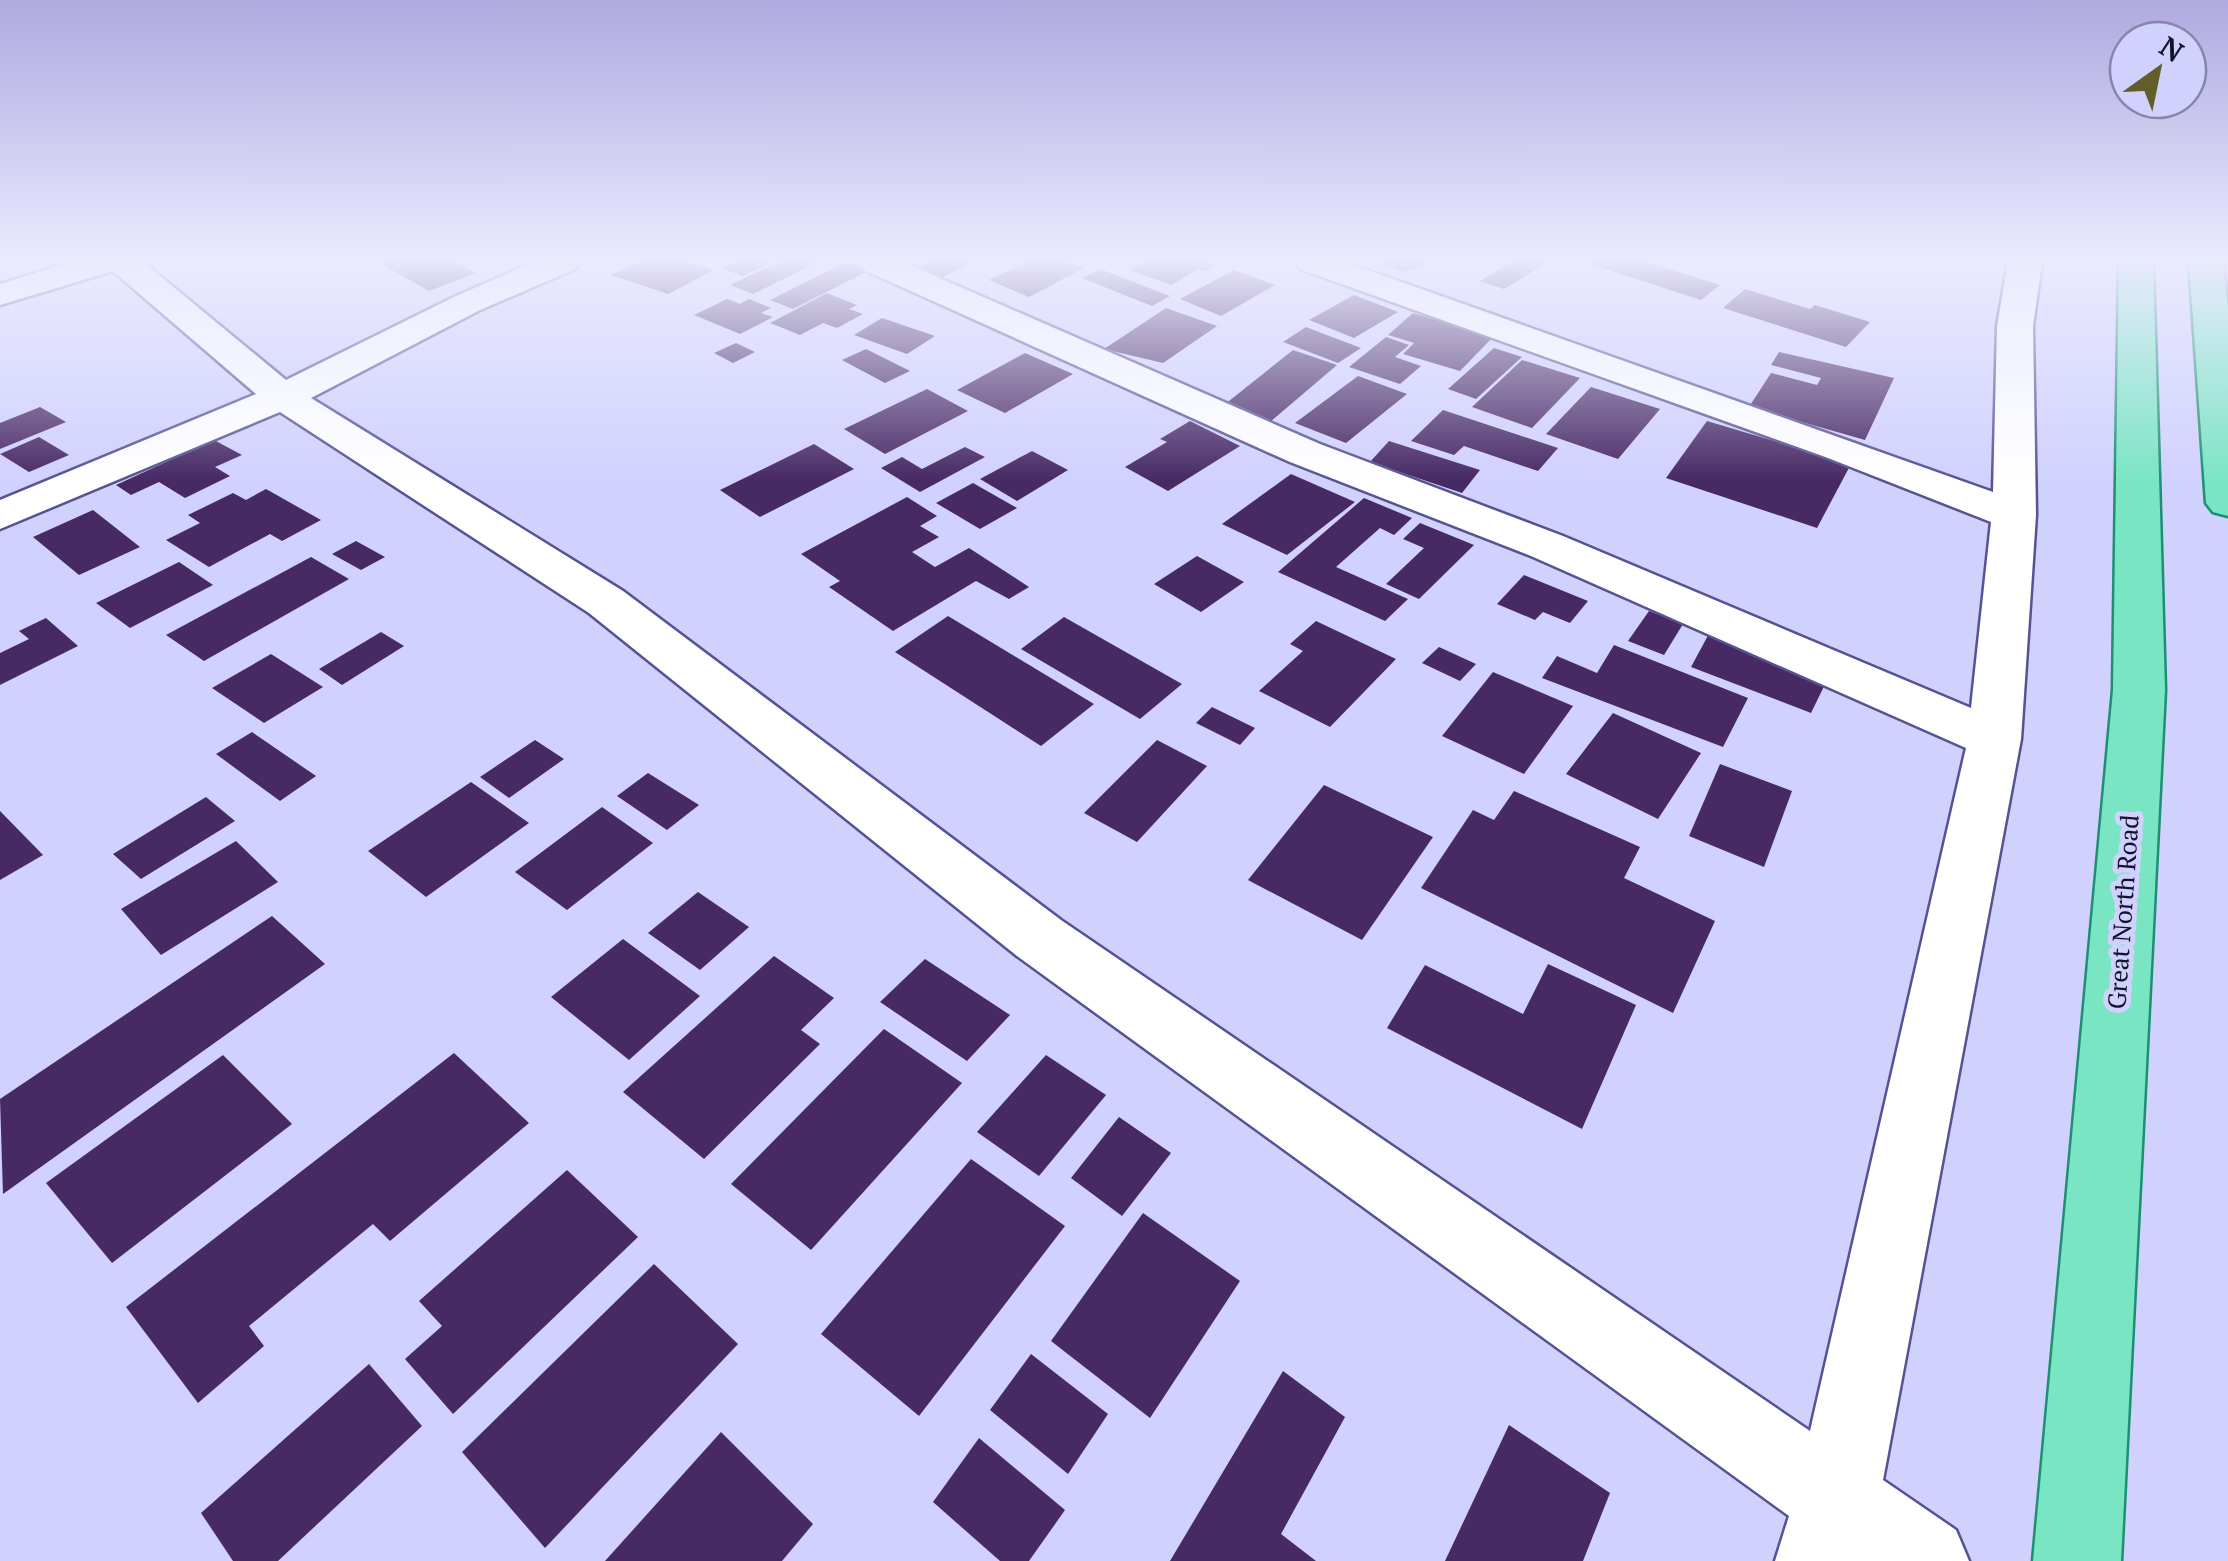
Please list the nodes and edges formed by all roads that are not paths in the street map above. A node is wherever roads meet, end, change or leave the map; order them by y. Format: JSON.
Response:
{"nodes":[{"id":1,"x":209,"y":335,"type":"edge"},
{"id":2,"x":407,"y":335,"type":"edge"},
{"id":3,"x":1038,"y":335,"type":"edge"},
{"id":4,"x":1519,"y":335,"type":"edge"},
{"id":5,"x":2015,"y":335,"type":"edge"},
{"id":6,"x":2137,"y":335,"type":"edge"},
{"id":7,"x":2213,"y":335,"type":"edge"},
{"id":8,"x":283,"y":397,"type":"junction"},
{"id":9,"x":2228,"y":503,"type":"edge"},
{"id":10,"x":2014,"y":515,"type":"junction"},
{"id":11,"x":0,"y":516,"type":"edge"},
{"id":12,"x":1994,"y":738,"type":"junction"},
{"id":13,"x":1837,"y":1499,"type":"junction"},
{"id":14,"x":1819,"y":1561,"type":"edge"},
{"id":15,"x":1925,"y":1561,"type":"edge"},
{"id":16,"x":2077,"y":1561,"type":"edge"}],
"edges":[{"from":1,"to":8,"type":"street"},
{"from":2,"to":8,"type":"street"},
{"from":3,"to":12,"type":"street"},
{"from":4,"to":10,"type":"street"},
{"from":5,"to":10,"type":"street"},
{"from":6,"to":16,"type":"main road","name":"Great North Road"},
{"from":7,"to":9,"type":"main road"},
{"from":8,"to":11,"type":"street"},
{"from":8,"to":13,"type":"street"},
{"from":10,"to":12,"type":"street"},
{"from":12,"to":13,"type":"street"},
{"from":13,"to":14,"type":"street"},
{"from":13,"to":15,"type":"street"}]}
